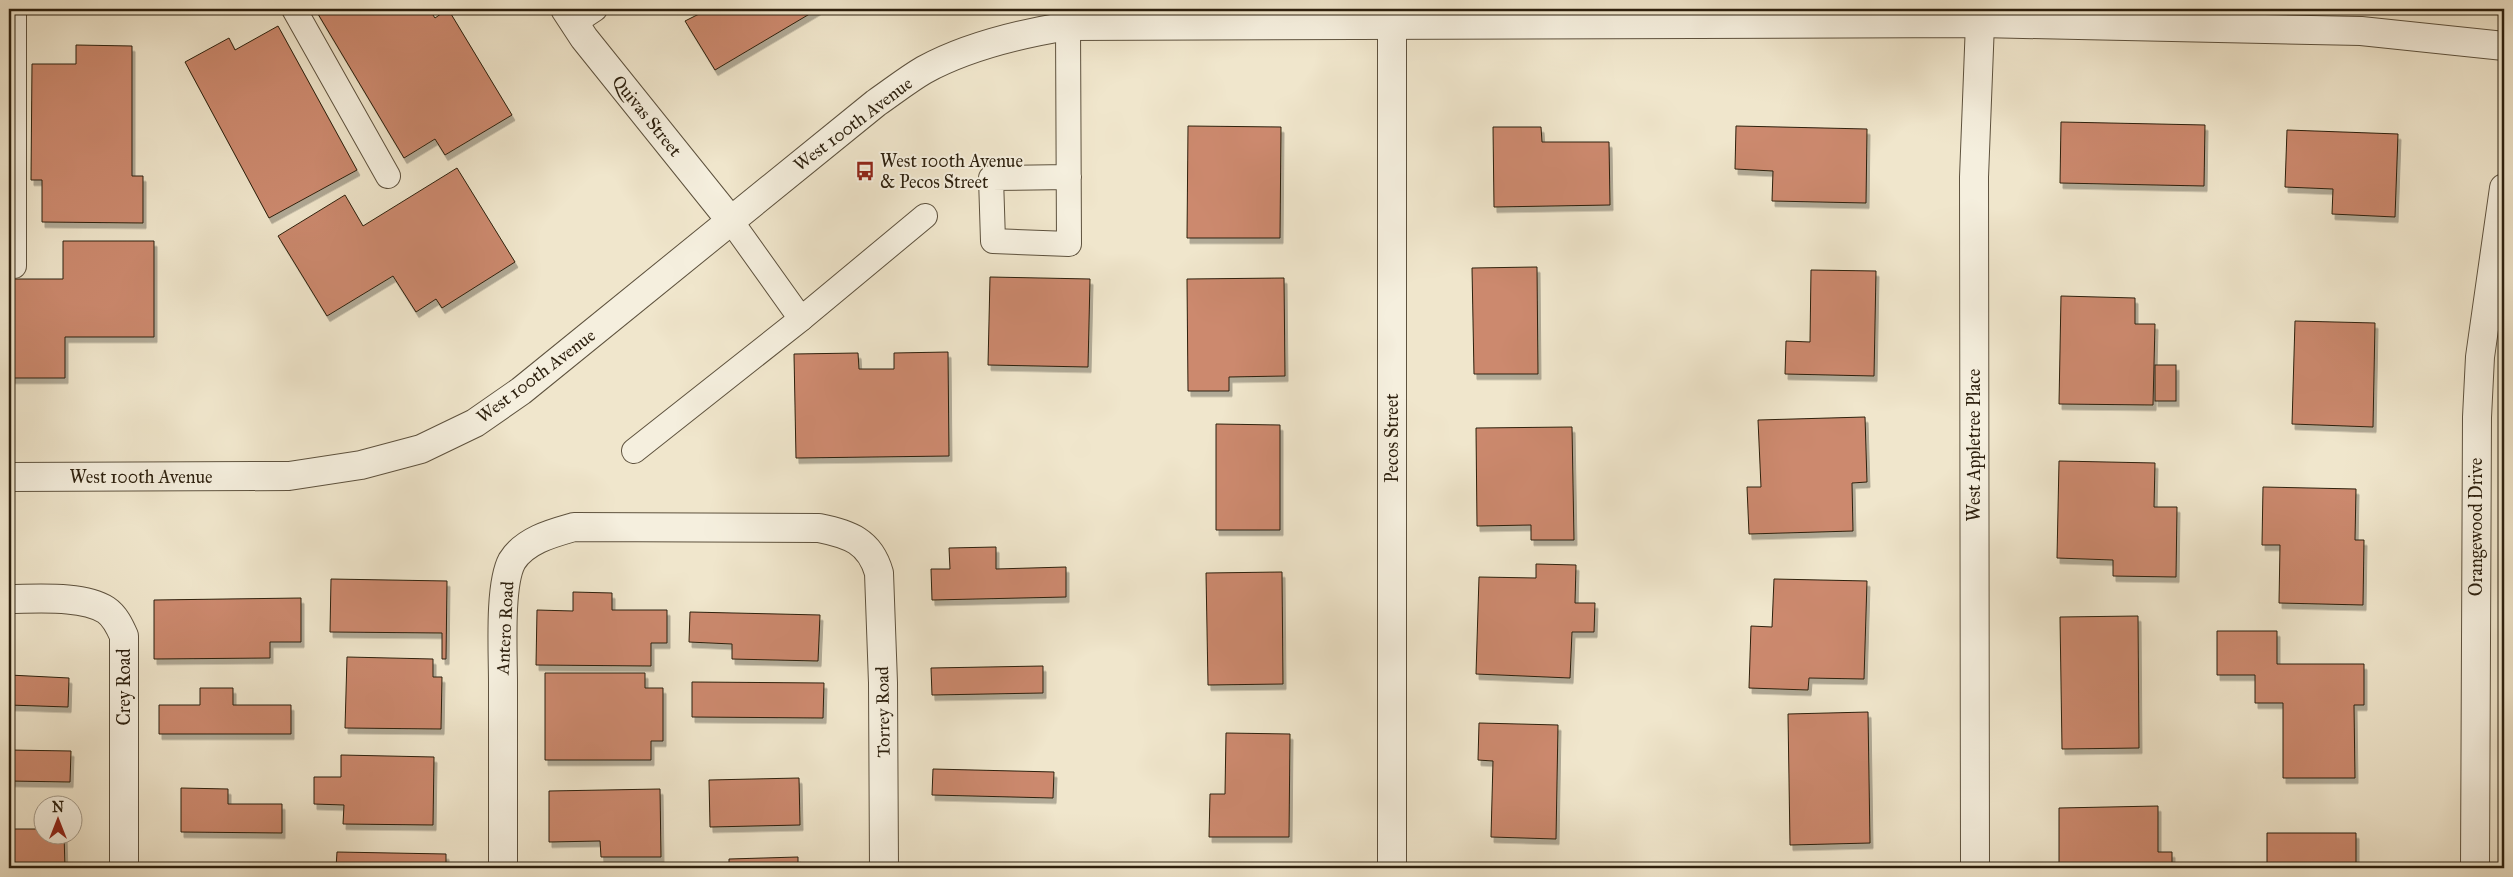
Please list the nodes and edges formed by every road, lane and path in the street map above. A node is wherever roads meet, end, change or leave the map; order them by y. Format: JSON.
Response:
{"nodes":[{"id":1,"x":14,"y":9,"type":"edge"},
{"id":2,"x":294,"y":9,"type":"edge"},
{"id":3,"x":578,"y":13,"type":"edge"},
{"id":4,"x":1392,"y":17,"type":"edge"},
{"id":5,"x":1980,"y":23,"type":"junction"},
{"id":6,"x":1068,"y":26,"type":"junction"},
{"id":7,"x":2504,"y":46,"type":"edge"},
{"id":8,"x":388,"y":176,"type":"dead end"},
{"id":9,"x":1069,"y":177,"type":"dead end"},
{"id":10,"x":2504,"y":188,"type":"edge"},
{"id":11,"x":925,"y":216,"type":"dead end"},
{"id":12,"x":731,"y":221,"type":"junction"},
{"id":13,"x":14,"y":266,"type":"dead end"},
{"id":14,"x":801,"y":319,"type":"junction"},
{"id":15,"x":634,"y":451,"type":"dead end"},
{"id":16,"x":9,"y":477,"type":"edge"},
{"id":17,"x":874,"y":557,"type":"joint"},
{"id":18,"x":9,"y":599,"type":"edge"},
{"id":19,"x":124,"y":868,"type":"edge"},
{"id":20,"x":503,"y":868,"type":"edge"},
{"id":21,"x":884,"y":868,"type":"edge"},
{"id":22,"x":1392,"y":868,"type":"edge"},
{"id":23,"x":1975,"y":868,"type":"edge"},
{"id":24,"x":2475,"y":868,"type":"edge"}],
"edges":[{"from":1,"to":13,"type":"lane"},
{"from":2,"to":8,"type":"lane"},
{"from":3,"to":12,"type":"street","name":"Quivas Street"},
{"from":4,"to":5,"type":"street","name":"West 100th Avenue"},
{"from":4,"to":6,"type":"street","name":"West 100th Avenue"},
{"from":4,"to":22,"type":"street","name":"Pecos Street"},
{"from":5,"to":7,"type":"street","name":"West 100th Avenue"},
{"from":5,"to":23,"type":"street","name":"West Appletree Place"},
{"from":6,"to":9,"type":"lane"},
{"from":6,"to":12,"type":"street","name":"West 100th Avenue"},
{"from":10,"to":24,"type":"street","name":"Orangewood Drive"},
{"from":11,"to":14,"type":"lane"},
{"from":12,"to":14,"type":"lane"},
{"from":12,"to":16,"type":"street","name":"West 100th Avenue"},
{"from":14,"to":15,"type":"lane"},
{"from":17,"to":20,"type":"street","name":"Antero Road"},
{"from":17,"to":21,"type":"street","name":"Torrey Road"},
{"from":18,"to":19,"type":"street","name":"Crey Road"}]}
